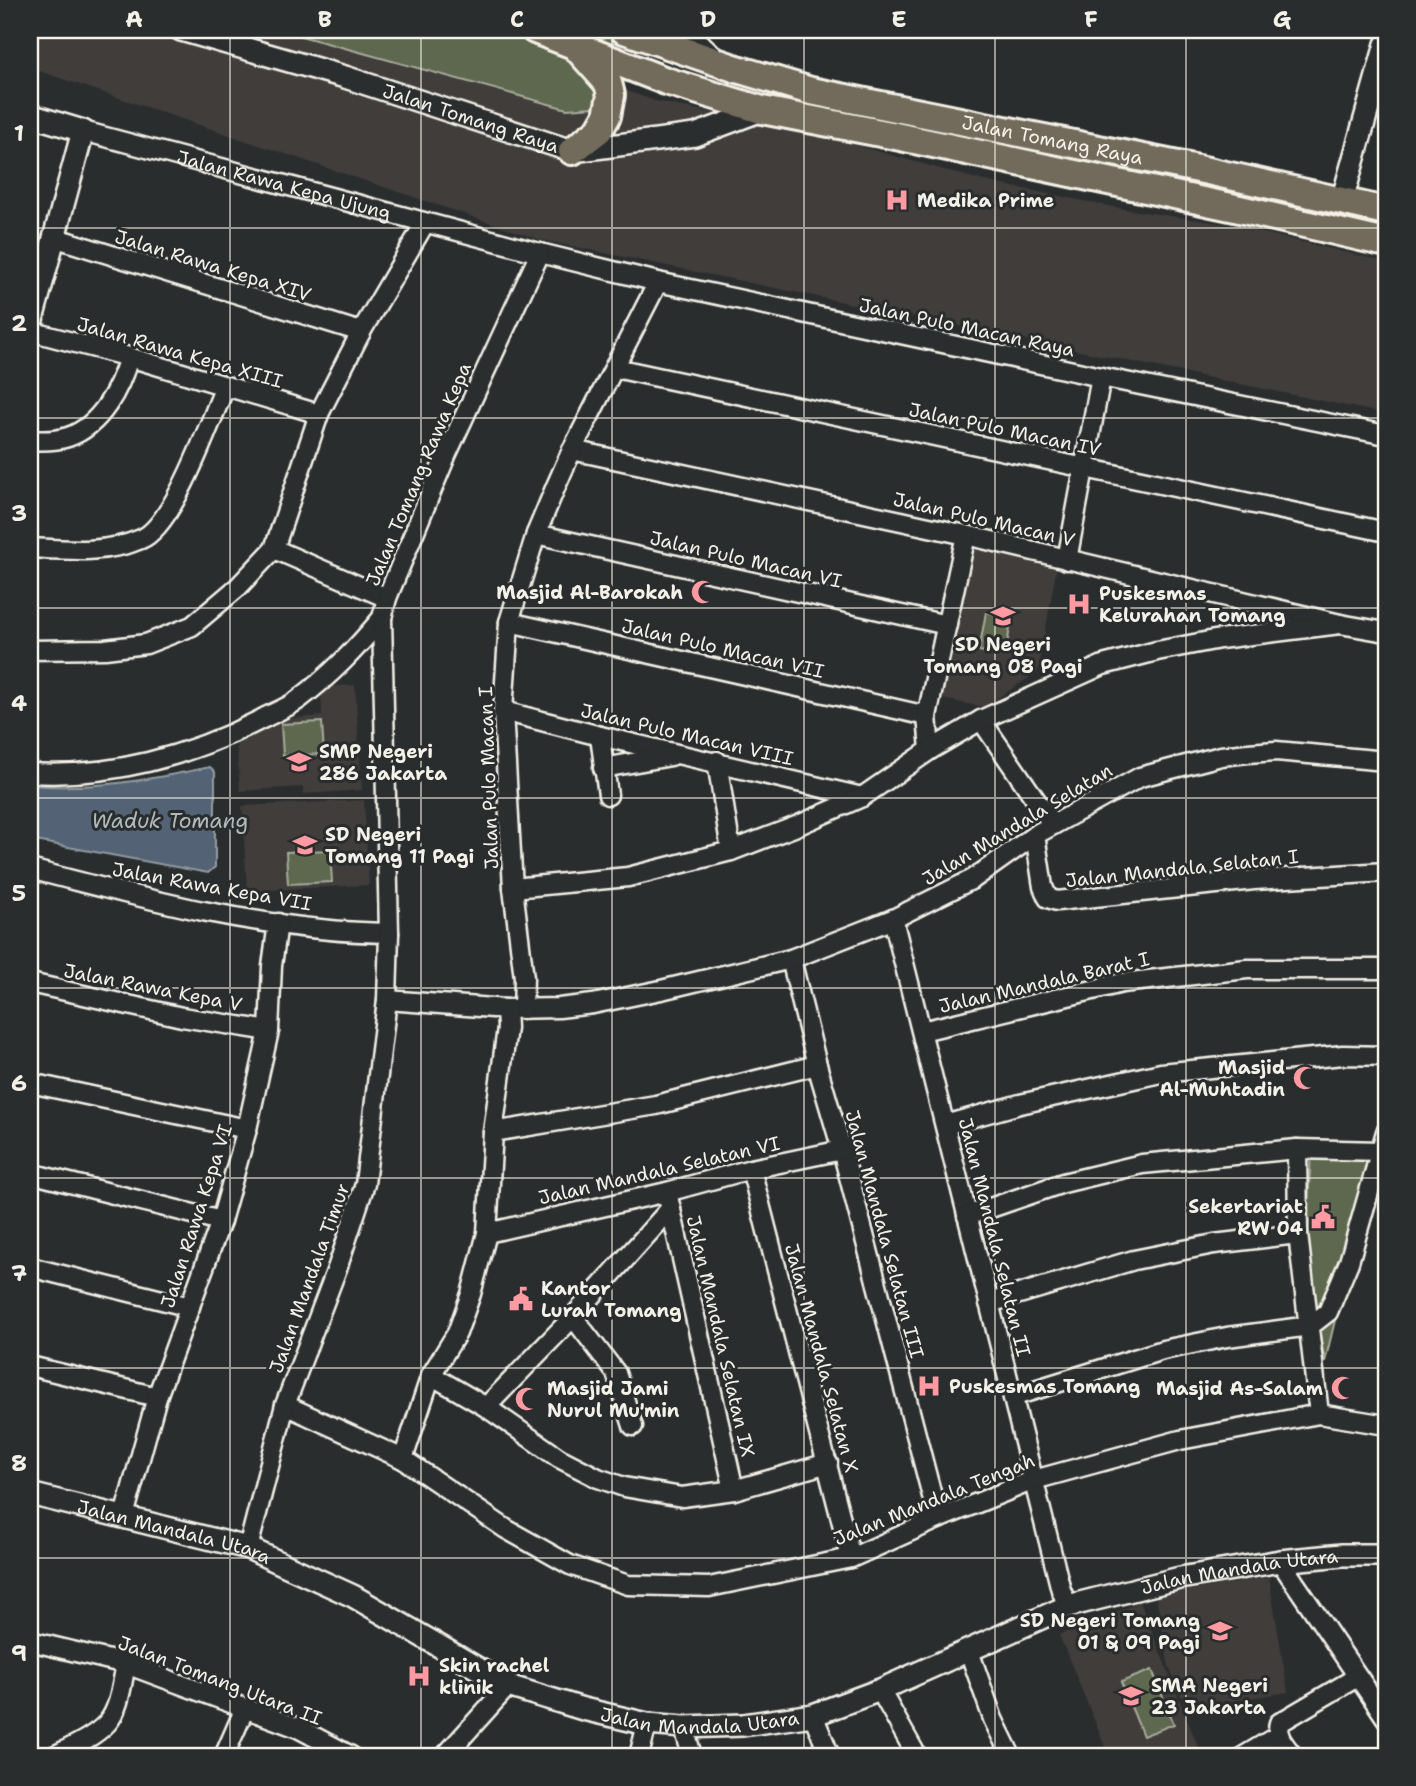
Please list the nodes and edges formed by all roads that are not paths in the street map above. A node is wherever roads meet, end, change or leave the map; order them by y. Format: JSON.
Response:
{"nodes":[{"id":1,"x":181,"y":30,"type":"edge"},
{"id":2,"x":535,"y":30,"type":"edge"},
{"id":3,"x":624,"y":30,"type":"edge"},
{"id":4,"x":685,"y":30,"type":"edge"},
{"id":5,"x":573,"y":44,"type":"junction"},
{"id":6,"x":1386,"y":44,"type":"edge"},
{"id":7,"x":719,"y":63,"type":"junction"},
{"id":8,"x":762,"y":110,"type":"junction"},
{"id":9,"x":30,"y":115,"type":"edge"},
{"id":10,"x":83,"y":131,"type":"junction"},
{"id":11,"x":572,"y":150,"type":"junction"},
{"id":12,"x":1342,"y":201,"type":"junction"},
{"id":13,"x":1386,"y":211,"type":"edge"},
{"id":14,"x":425,"y":223,"type":"junction"},
{"id":15,"x":53,"y":237,"type":"junction"},
{"id":16,"x":1386,"y":243,"type":"edge"},
{"id":17,"x":540,"y":253,"type":"junction"},
{"id":18,"x":658,"y":282,"type":"junction"},
{"id":19,"x":30,"y":329,"type":"edge"},
{"id":20,"x":361,"y":332,"type":"junction"},
{"id":21,"x":129,"y":357,"type":"junction"},
{"id":22,"x":615,"y":368,"type":"junction"},
{"id":23,"x":1101,"y":377,"type":"junction"},
{"id":24,"x":225,"y":387,"type":"junction"},
{"id":25,"x":319,"y":414,"type":"junction"},
{"id":26,"x":1386,"y":435,"type":"edge"},
{"id":27,"x":30,"y":440,"type":"edge"},
{"id":28,"x":572,"y":450,"type":"junction"},
{"id":29,"x":1084,"y":467,"type":"junction"},
{"id":30,"x":1386,"y":532,"type":"edge"},
{"id":31,"x":536,"y":534,"type":"junction"},
{"id":32,"x":966,"y":535,"type":"junction"},
{"id":33,"x":30,"y":548,"type":"edge"},
{"id":34,"x":274,"y":549,"type":"junction"},
{"id":35,"x":1067,"y":559,"type":"junction"},
{"id":36,"x":387,"y":598,"type":"junction"},
{"id":37,"x":382,"y":618,"type":"junction"},
{"id":38,"x":509,"y":622,"type":"junction"},
{"id":39,"x":1340,"y":624,"type":"junction"},
{"id":40,"x":947,"y":625,"type":"junction"},
{"id":41,"x":1386,"y":632,"type":"edge"},
{"id":42,"x":30,"y":650,"type":"edge"},
{"id":43,"x":503,"y":711,"type":"junction"},
{"id":44,"x":927,"y":716,"type":"junction"},
{"id":45,"x":981,"y":720,"type":"junction"},
{"id":46,"x":600,"y":736,"type":"junction"},
{"id":47,"x":930,"y":750,"type":"junction"},
{"id":48,"x":681,"y":754,"type":"junction"},
{"id":49,"x":717,"y":761,"type":"junction"},
{"id":50,"x":1386,"y":761,"type":"edge"},
{"id":51,"x":603,"y":768,"type":"junction"},
{"id":52,"x":30,"y":773,"type":"edge"},
{"id":53,"x":608,"y":795,"type":"dead end"},
{"id":54,"x":862,"y":797,"type":"junction"},
{"id":55,"x":1053,"y":825,"type":"junction"},
{"id":56,"x":1035,"y":835,"type":"junction"},
{"id":57,"x":731,"y":851,"type":"junction"},
{"id":58,"x":30,"y":869,"type":"edge"},
{"id":59,"x":1386,"y":872,"type":"edge"},
{"id":60,"x":513,"y":888,"type":"junction"},
{"id":61,"x":893,"y":919,"type":"junction"},
{"id":62,"x":278,"y":923,"type":"junction"},
{"id":63,"x":389,"y":933,"type":"junction"},
{"id":64,"x":791,"y":959,"type":"junction"},
{"id":65,"x":1386,"y":969,"type":"edge"},
{"id":66,"x":30,"y":983,"type":"edge"},
{"id":67,"x":387,"y":1000,"type":"junction"},
{"id":68,"x":514,"y":1009,"type":"junction"},
{"id":69,"x":269,"y":1031,"type":"junction"},
{"id":70,"x":922,"y":1031,"type":"junction"},
{"id":71,"x":1386,"y":1056,"type":"edge"},
{"id":72,"x":817,"y":1065,"type":"junction"},
{"id":73,"x":30,"y":1083,"type":"edge"},
{"id":74,"x":945,"y":1125,"type":"junction"},
{"id":75,"x":247,"y":1129,"type":"junction"},
{"id":76,"x":494,"y":1132,"type":"junction"},
{"id":77,"x":1386,"y":1132,"type":"edge"},
{"id":78,"x":1297,"y":1149,"type":"junction"},
{"id":79,"x":842,"y":1150,"type":"junction"},
{"id":80,"x":1381,"y":1150,"type":"junction"},
{"id":81,"x":751,"y":1169,"type":"junction"},
{"id":82,"x":30,"y":1172,"type":"edge"},
{"id":83,"x":669,"y":1200,"type":"junction"},
{"id":84,"x":967,"y":1216,"type":"junction"},
{"id":85,"x":221,"y":1221,"type":"junction"},
{"id":86,"x":487,"y":1233,"type":"junction"},
{"id":87,"x":1298,"y":1234,"type":"junction"},
{"id":88,"x":30,"y":1267,"type":"edge"},
{"id":89,"x":989,"y":1303,"type":"junction"},
{"id":90,"x":190,"y":1307,"type":"junction"},
{"id":91,"x":573,"y":1317,"type":"junction"},
{"id":92,"x":1310,"y":1326,"type":"junction"},
{"id":93,"x":30,"y":1366,"type":"edge"},
{"id":94,"x":430,"y":1375,"type":"junction"},
{"id":95,"x":1014,"y":1396,"type":"junction"},
{"id":96,"x":157,"y":1397,"type":"junction"},
{"id":97,"x":285,"y":1405,"type":"junction"},
{"id":98,"x":486,"y":1407,"type":"junction"},
{"id":99,"x":1319,"y":1414,"type":"junction"},
{"id":100,"x":1386,"y":1424,"type":"edge"},
{"id":101,"x":634,"y":1426,"type":"dead end"},
{"id":102,"x":404,"y":1459,"type":"junction"},
{"id":103,"x":828,"y":1463,"type":"junction"},
{"id":104,"x":1034,"y":1480,"type":"junction"},
{"id":105,"x":734,"y":1490,"type":"junction"},
{"id":106,"x":30,"y":1494,"type":"edge"},
{"id":107,"x":124,"y":1516,"type":"junction"},
{"id":108,"x":938,"y":1519,"type":"junction"},
{"id":109,"x":248,"y":1548,"type":"junction"},
{"id":110,"x":1386,"y":1555,"type":"edge"},
{"id":111,"x":851,"y":1558,"type":"junction"},
{"id":112,"x":1280,"y":1561,"type":"junction"},
{"id":113,"x":1068,"y":1606,"type":"junction"},
{"id":114,"x":30,"y":1641,"type":"edge"},
{"id":115,"x":969,"y":1651,"type":"junction"},
{"id":116,"x":126,"y":1664,"type":"junction"},
{"id":117,"x":1357,"y":1678,"type":"junction"},
{"id":118,"x":508,"y":1686,"type":"junction"},
{"id":119,"x":880,"y":1690,"type":"junction"},
{"id":120,"x":245,"y":1708,"type":"junction"},
{"id":121,"x":813,"y":1715,"type":"junction"},
{"id":122,"x":1386,"y":1718,"type":"edge"},
{"id":123,"x":647,"y":1724,"type":"junction"},
{"id":124,"x":684,"y":1727,"type":"junction"},
{"id":125,"x":1279,"y":1735,"type":"junction"},
{"id":126,"x":54,"y":1756,"type":"edge"},
{"id":127,"x":224,"y":1756,"type":"edge"},
{"id":128,"x":351,"y":1756,"type":"edge"},
{"id":129,"x":445,"y":1756,"type":"edge"},
{"id":130,"x":639,"y":1756,"type":"edge"},
{"id":131,"x":692,"y":1756,"type":"edge"},
{"id":132,"x":830,"y":1756,"type":"edge"},
{"id":133,"x":917,"y":1756,"type":"edge"},
{"id":134,"x":1011,"y":1756,"type":"edge"},
{"id":135,"x":1244,"y":1756,"type":"edge"},
{"id":136,"x":1293,"y":1756,"type":"edge"}],
"edges":[{"from":1,"to":11,"type":"street","name":"Jalan Tomang Raya"},
{"from":2,"to":5,"type":"main road","name":"Jalan Tomang Raya"},
{"from":3,"to":7,"type":"main road","name":"Jalan Tomang Raya"},
{"from":4,"to":7,"type":"street","name":"Jalan Tomang Raya"},
{"from":5,"to":8,"type":"main road","name":"Jalan Tomang Raya"},
{"from":5,"to":11,"type":"main road"},
{"from":6,"to":12,"type":"street"},
{"from":7,"to":12,"type":"main road","name":"Jalan Tomang Raya"},
{"from":8,"to":11,"type":"street","name":"Jalan Tomang Raya"},
{"from":8,"to":16,"type":"main road","name":"Jalan Tomang Raya"},
{"from":9,"to":10,"type":"street","name":"Jalan Rawa Kepa Ujung"},
{"from":10,"to":14,"type":"street","name":"Jalan Rawa Kepa Ujung"},
{"from":10,"to":15,"type":"street"},
{"from":12,"to":13,"type":"main road","name":"Jalan Tomang Raya"},
{"from":14,"to":17,"type":"street","name":"Jalan Rawa Kepa Ujung"},
{"from":14,"to":20,"type":"street"},
{"from":15,"to":19,"type":"street"},
{"from":15,"to":20,"type":"street","name":"Jalan Rawa Kepa XIV"},
{"from":17,"to":18,"type":"street","name":"Jalan Pulo Macan Raya"},
{"from":17,"to":36,"type":"street","name":"Jalan Tomang Rawa Kepa"},
{"from":18,"to":22,"type":"street","name":"Jalan Pulo Macan I"},
{"from":18,"to":23,"type":"street","name":"Jalan Pulo Macan Raya"},
{"from":19,"to":21,"type":"street","name":"Jalan Rawa Kepa XIII"},
{"from":20,"to":25,"type":"street"},
{"from":21,"to":24,"type":"street","name":"Jalan Rawa Kepa XIII"},
{"from":21,"to":27,"type":"street"},
{"from":22,"to":28,"type":"street","name":"Jalan Pulo Macan I"},
{"from":22,"to":29,"type":"street","name":"Jalan Pulo Macan IV"},
{"from":23,"to":26,"type":"street","name":"Jalan Pulo Macan Raya"},
{"from":23,"to":29,"type":"street"},
{"from":24,"to":25,"type":"street","name":"Jalan Rawa Kepa XIII"},
{"from":24,"to":33,"type":"street"},
{"from":25,"to":34,"type":"street"},
{"from":28,"to":31,"type":"street","name":"Jalan Pulo Macan I"},
{"from":28,"to":32,"type":"street","name":"Jalan Pulo Macan V"},
{"from":29,"to":30,"type":"street","name":"Jalan Pulo Macan IV"},
{"from":29,"to":35,"type":"street"},
{"from":31,"to":38,"type":"street","name":"Jalan Pulo Macan I"},
{"from":31,"to":40,"type":"street","name":"Jalan Pulo Macan VI"},
{"from":32,"to":35,"type":"street","name":"Jalan Pulo Macan V"},
{"from":32,"to":40,"type":"street"},
{"from":34,"to":36,"type":"street"},
{"from":34,"to":42,"type":"street"},
{"from":35,"to":39,"type":"street","name":"Jalan Pulo Macan V"},
{"from":36,"to":37,"type":"street","name":"Jalan Tomang Rawa Kepa"},
{"from":37,"to":52,"type":"street"},
{"from":37,"to":63,"type":"street","name":"Jalan Tomang Rawa Kepa"},
{"from":38,"to":43,"type":"street","name":"Jalan Pulo Macan I"},
{"from":38,"to":44,"type":"street","name":"Jalan Pulo Macan VII"},
{"from":39,"to":41,"type":"street","name":"Jalan Pulo Macan V"},
{"from":39,"to":45,"type":"street"},
{"from":40,"to":44,"type":"street"},
{"from":43,"to":46,"type":"street","name":"Jalan Pulo Macan VIII"},
{"from":43,"to":60,"type":"street","name":"Jalan Pulo Macan I"},
{"from":44,"to":47,"type":"street"},
{"from":45,"to":47,"type":"street"},
{"from":45,"to":55,"type":"street"},
{"from":46,"to":48,"type":"street","name":"Jalan Pulo Macan VIII"},
{"from":46,"to":51,"type":"street"},
{"from":47,"to":54,"type":"street"},
{"from":48,"to":49,"type":"street","name":"Jalan Pulo Macan VIII"},
{"from":48,"to":51,"type":"street"},
{"from":49,"to":54,"type":"street","name":"Jalan Pulo Macan VIII"},
{"from":49,"to":57,"type":"street"},
{"from":50,"to":55,"type":"street","name":"Jalan Mandala Selatan"},
{"from":51,"to":53,"type":"street"},
{"from":54,"to":57,"type":"street"},
{"from":55,"to":56,"type":"street","name":"Jalan Mandala Selatan"},
{"from":56,"to":59,"type":"street","name":"Jalan Mandala Selatan I"},
{"from":56,"to":61,"type":"street","name":"Jalan Mandala Selatan"},
{"from":57,"to":60,"type":"street"},
{"from":58,"to":62,"type":"street","name":"Jalan Rawa Kepa VII"},
{"from":60,"to":68,"type":"street","name":"Jalan Pulo Macan I"},
{"from":61,"to":64,"type":"street","name":"Jalan Mandala Selatan"},
{"from":61,"to":70,"type":"street","name":"Jalan Mandala Selatan II"},
{"from":62,"to":63,"type":"street","name":"Jalan Rawa Kepa VII"},
{"from":62,"to":69,"type":"street","name":"Jalan Rawa Kepa VI"},
{"from":63,"to":67,"type":"street","name":"Jalan Mandala Timur"},
{"from":64,"to":68,"type":"street","name":"Jalan Mandala Selatan"},
{"from":64,"to":72,"type":"street","name":"Jalan Mandala Selatan III"},
{"from":65,"to":70,"type":"street","name":"Jalan Mandala Barat I"},
{"from":66,"to":69,"type":"street","name":"Jalan Rawa Kepa V"},
{"from":67,"to":68,"type":"street","name":"Jalan Mandala Selatan"},
{"from":67,"to":97,"type":"street","name":"Jalan Mandala Timur"},
{"from":68,"to":76,"type":"street","name":"Jalan Pulo Macan I"},
{"from":69,"to":75,"type":"street","name":"Jalan Rawa Kepa VI"},
{"from":70,"to":74,"type":"street","name":"Jalan Mandala Selatan II"},
{"from":71,"to":74,"type":"street"},
{"from":72,"to":76,"type":"street"},
{"from":72,"to":79,"type":"street","name":"Jalan Mandala Selatan III"},
{"from":73,"to":75,"type":"street"},
{"from":74,"to":84,"type":"street","name":"Jalan Mandala Selatan II"},
{"from":75,"to":85,"type":"street","name":"Jalan Rawa Kepa VI"},
{"from":76,"to":86,"type":"street","name":"Jalan Pulo Macan I"},
{"from":77,"to":80,"type":"street"},
{"from":78,"to":80,"type":"street"},
{"from":78,"to":84,"type":"street"},
{"from":78,"to":87,"type":"street"},
{"from":79,"to":81,"type":"street","name":"Jalan Mandala Selatan VI"},
{"from":79,"to":108,"type":"street","name":"Jalan Mandala Selatan III"},
{"from":80,"to":92,"type":"street"},
{"from":81,"to":83,"type":"street","name":"Jalan Mandala Selatan VI"},
{"from":81,"to":103,"type":"street","name":"Jalan Mandala Selatan X"},
{"from":82,"to":85,"type":"street"},
{"from":83,"to":86,"type":"street","name":"Jalan Mandala Selatan VI"},
{"from":83,"to":91,"type":"street"},
{"from":83,"to":105,"type":"street","name":"Jalan Mandala Selatan IX"},
{"from":84,"to":89,"type":"street","name":"Jalan Mandala Selatan II"},
{"from":85,"to":90,"type":"street","name":"Jalan Rawa Kepa VI"},
{"from":86,"to":94,"type":"street","name":"Jalan Pulo Macan I"},
{"from":87,"to":89,"type":"street"},
{"from":87,"to":92,"type":"street"},
{"from":88,"to":90,"type":"street"},
{"from":89,"to":95,"type":"street","name":"Jalan Mandala Selatan II"},
{"from":90,"to":96,"type":"street","name":"Jalan Rawa Kepa VI"},
{"from":91,"to":98,"type":"street"},
{"from":91,"to":101,"type":"street"},
{"from":92,"to":95,"type":"street"},
{"from":92,"to":99,"type":"street"},
{"from":93,"to":96,"type":"street"},
{"from":94,"to":98,"type":"street"},
{"from":94,"to":102,"type":"street","name":"Jalan Pulo Macan I"},
{"from":95,"to":104,"type":"street","name":"Jalan Mandala Selatan II"},
{"from":96,"to":107,"type":"street","name":"Jalan Rawa Kepa VI"},
{"from":97,"to":102,"type":"street","name":"Jalan Mandala Tengah"},
{"from":97,"to":109,"type":"street","name":"Jalan Mandala Timur"},
{"from":98,"to":105,"type":"street"},
{"from":99,"to":100,"type":"street","name":"Jalan Mandala Tengah"},
{"from":99,"to":104,"type":"street","name":"Jalan Mandala Tengah"},
{"from":102,"to":111,"type":"street","name":"Jalan Mandala Tengah"},
{"from":103,"to":105,"type":"street"},
{"from":103,"to":111,"type":"street","name":"Jalan Mandala Selatan X"},
{"from":104,"to":108,"type":"street","name":"Jalan Mandala Tengah"},
{"from":104,"to":113,"type":"street","name":"Jalan Mandala Selatan II"},
{"from":106,"to":107,"type":"street","name":"Jalan Mandala Utara"},
{"from":107,"to":109,"type":"street","name":"Jalan Mandala Utara"},
{"from":108,"to":111,"type":"street","name":"Jalan Mandala Tengah"},
{"from":109,"to":118,"type":"street","name":"Jalan Mandala Utara"},
{"from":110,"to":112,"type":"street","name":"Jalan Mandala Utara"},
{"from":112,"to":113,"type":"street","name":"Jalan Mandala Utara"},
{"from":112,"to":117,"type":"street"},
{"from":113,"to":115,"type":"street","name":"Jalan Mandala Utara"},
{"from":114,"to":116,"type":"street","name":"Jalan Tomang Utara II"},
{"from":115,"to":119,"type":"street","name":"Jalan Mandala Utara"},
{"from":115,"to":134,"type":"street"},
{"from":116,"to":120,"type":"street","name":"Jalan Tomang Utara II"},
{"from":116,"to":126,"type":"street"},
{"from":117,"to":122,"type":"street"},
{"from":117,"to":125,"type":"street"},
{"from":118,"to":123,"type":"street","name":"Jalan Mandala Utara"},
{"from":118,"to":129,"type":"street"},
{"from":119,"to":121,"type":"street","name":"Jalan Mandala Utara"},
{"from":119,"to":133,"type":"street"},
{"from":120,"to":127,"type":"street"},
{"from":120,"to":128,"type":"street","name":"Jalan Tomang Utara II"},
{"from":121,"to":124,"type":"street","name":"Jalan Mandala Utara"},
{"from":121,"to":132,"type":"street"},
{"from":123,"to":124,"type":"street","name":"Jalan Mandala Utara"},
{"from":123,"to":130,"type":"street"},
{"from":124,"to":131,"type":"street"},
{"from":125,"to":135,"type":"street"},
{"from":125,"to":136,"type":"street"}]}
